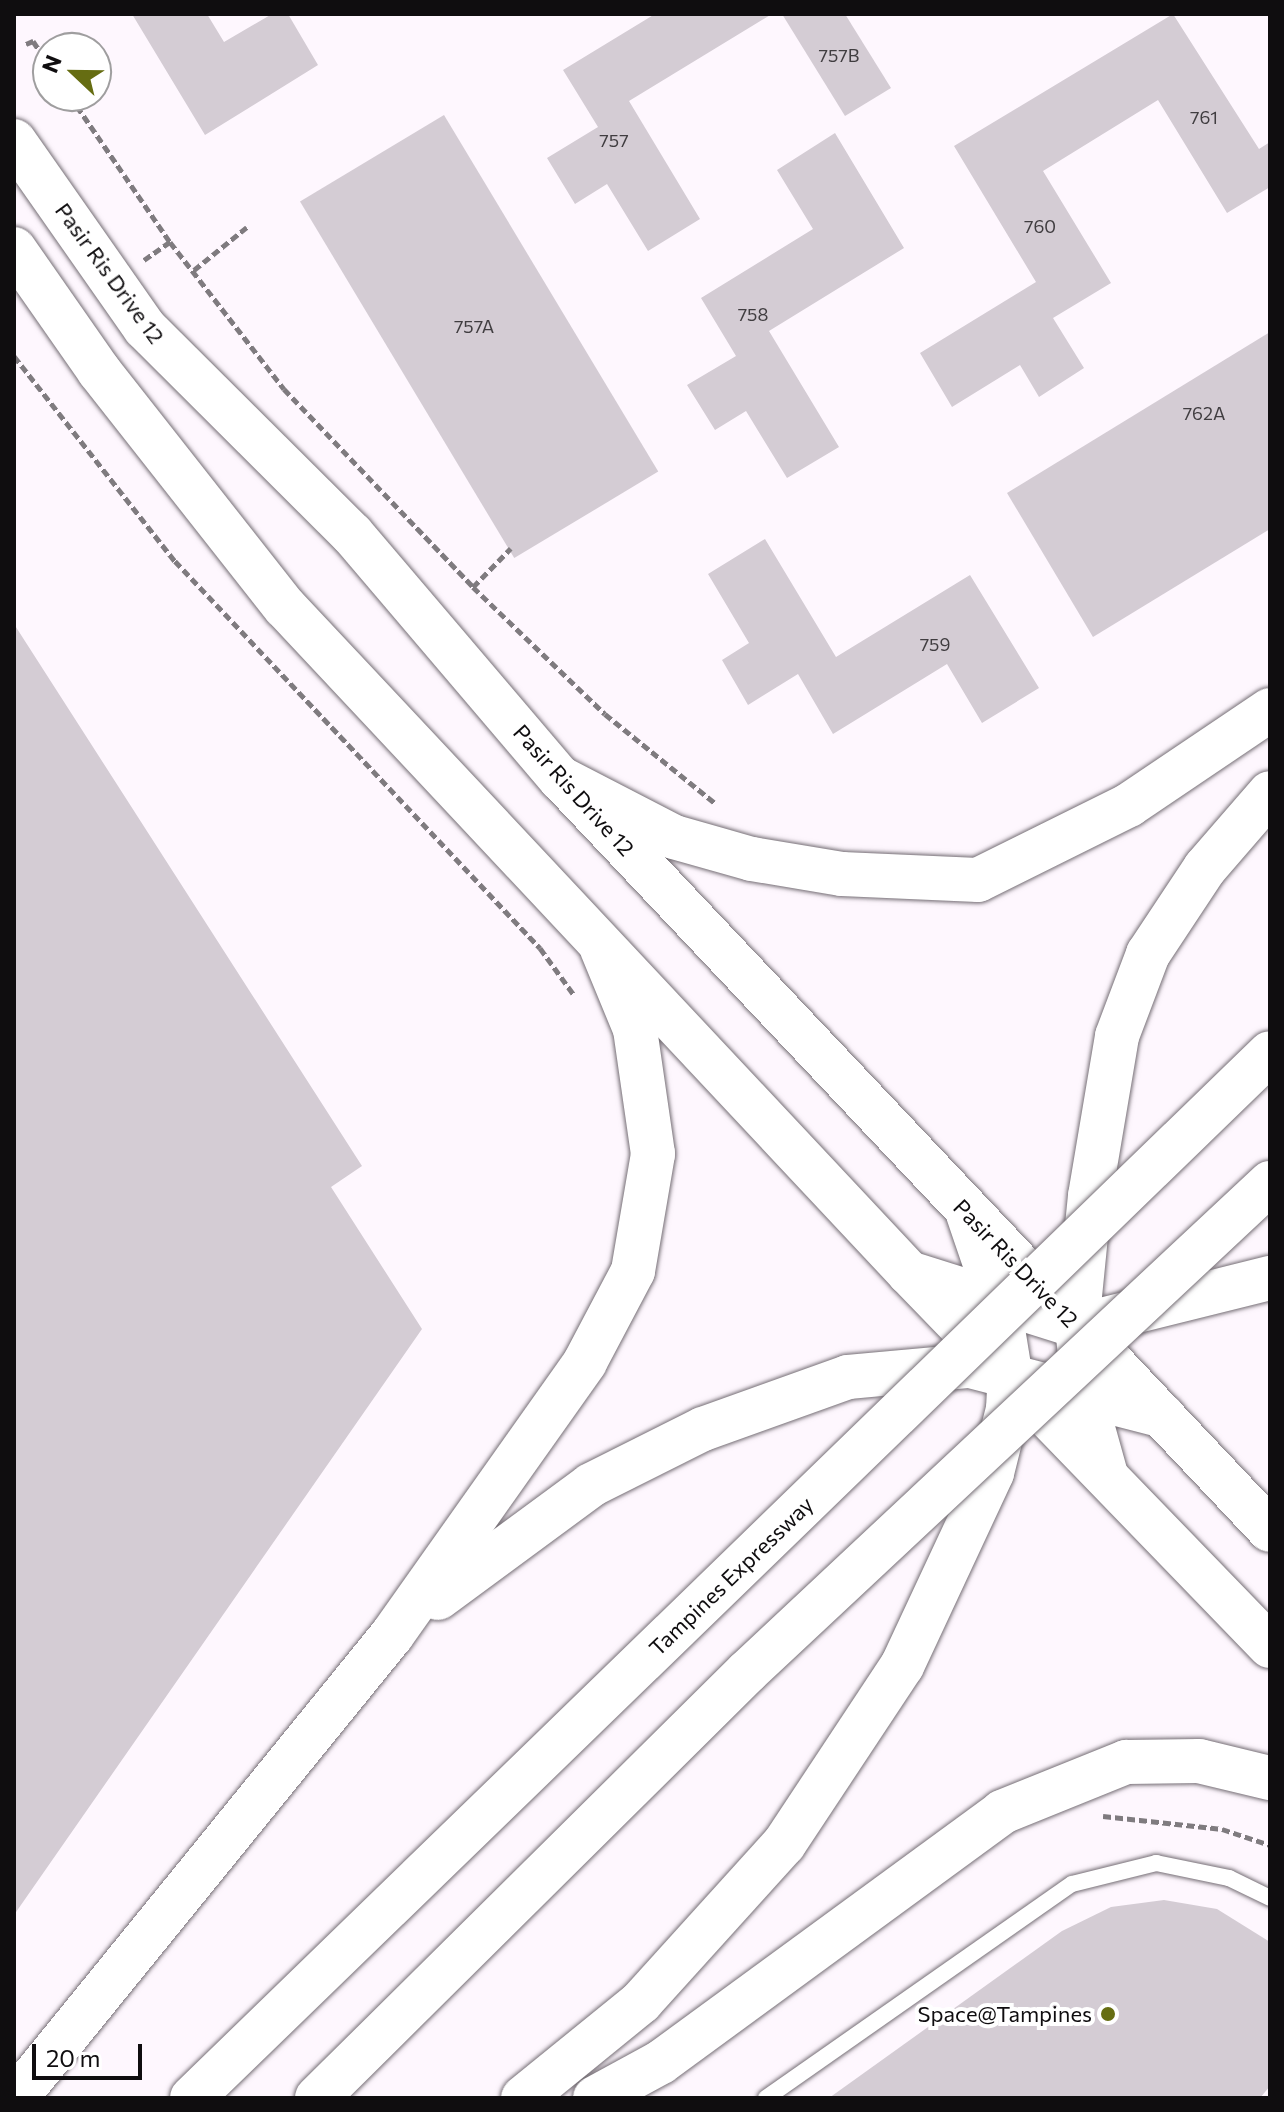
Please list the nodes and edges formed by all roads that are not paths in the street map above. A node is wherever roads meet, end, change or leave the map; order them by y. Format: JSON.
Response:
{"nodes":[{"id":1,"x":14,"y":141,"type":"edge"},
{"id":2,"x":14,"y":249,"type":"edge"},
{"id":3,"x":1270,"y":710,"type":"edge"},
{"id":4,"x":560,"y":778,"type":"junction"},
{"id":5,"x":1270,"y":793,"type":"edge"},
{"id":6,"x":602,"y":949,"type":"junction"},
{"id":7,"x":1270,"y":1053,"type":"edge"},
{"id":8,"x":1270,"y":1183,"type":"edge"},
{"id":9,"x":968,"y":1214,"type":"junction"},
{"id":10,"x":909,"y":1273,"type":"junction"},
{"id":11,"x":1270,"y":1278,"type":"edge"},
{"id":12,"x":999,"y":1305,"type":"junction"},
{"id":13,"x":1077,"y":1326,"type":"junction"},
{"id":14,"x":1010,"y":1372,"type":"junction"},
{"id":15,"x":1084,"y":1396,"type":"junction"},
{"id":16,"x":1163,"y":1416,"type":"junction"},
{"id":17,"x":1106,"y":1475,"type":"junction"},
{"id":18,"x":1270,"y":1530,"type":"edge"},
{"id":19,"x":392,"y":1635,"type":"junction"},
{"id":20,"x":1270,"y":1646,"type":"edge"},
{"id":21,"x":1270,"y":1778,"type":"edge"},
{"id":22,"x":1270,"y":1898,"type":"edge"},
{"id":23,"x":16,"y":2098,"type":"edge"},
{"id":24,"x":192,"y":2098,"type":"edge"},
{"id":25,"x":317,"y":2098,"type":"edge"},
{"id":26,"x":523,"y":2098,"type":"edge"},
{"id":27,"x":595,"y":2098,"type":"edge"},
{"id":28,"x":766,"y":2098,"type":"edge"}],
"edges":[{"from":1,"to":4,"type":"main road","name":"Pasir Ris Drive 12"},
{"from":2,"to":6,"type":"main road"},
{"from":3,"to":4,"type":"main road"},
{"from":4,"to":9,"type":"main road","name":"Pasir Ris Drive 12"},
{"from":5,"to":13,"type":"main road"},
{"from":6,"to":10,"type":"main road"},
{"from":6,"to":19,"type":"main road"},
{"from":7,"to":24,"type":"main road","name":"Tampines Expressway","bridge":true},
{"from":8,"to":25,"type":"main road","bridge":true},
{"from":9,"to":12,"type":"main road"},
{"from":9,"to":13,"type":"main road","name":"Pasir Ris Drive 12"},
{"from":10,"to":12,"type":"main road"},
{"from":10,"to":14,"type":"main road"},
{"from":11,"to":13,"type":"main road"},
{"from":12,"to":13,"type":"main road"},
{"from":12,"to":14,"type":"main road"},
{"from":13,"to":15,"type":"main road"},
{"from":13,"to":16,"type":"main road","name":"Pasir Ris Drive 12"},
{"from":14,"to":15,"type":"main road"},
{"from":14,"to":17,"type":"main road"},
{"from":14,"to":19,"type":"main road"},
{"from":14,"to":26,"type":"main road"},
{"from":15,"to":16,"type":"main road"},
{"from":15,"to":17,"type":"main road"},
{"from":16,"to":18,"type":"main road","name":"Pasir Ris Drive 12"},
{"from":17,"to":20,"type":"main road"},
{"from":19,"to":23,"type":"main road"},
{"from":21,"to":27,"type":"main road"},
{"from":22,"to":28,"type":"lane"}]}
